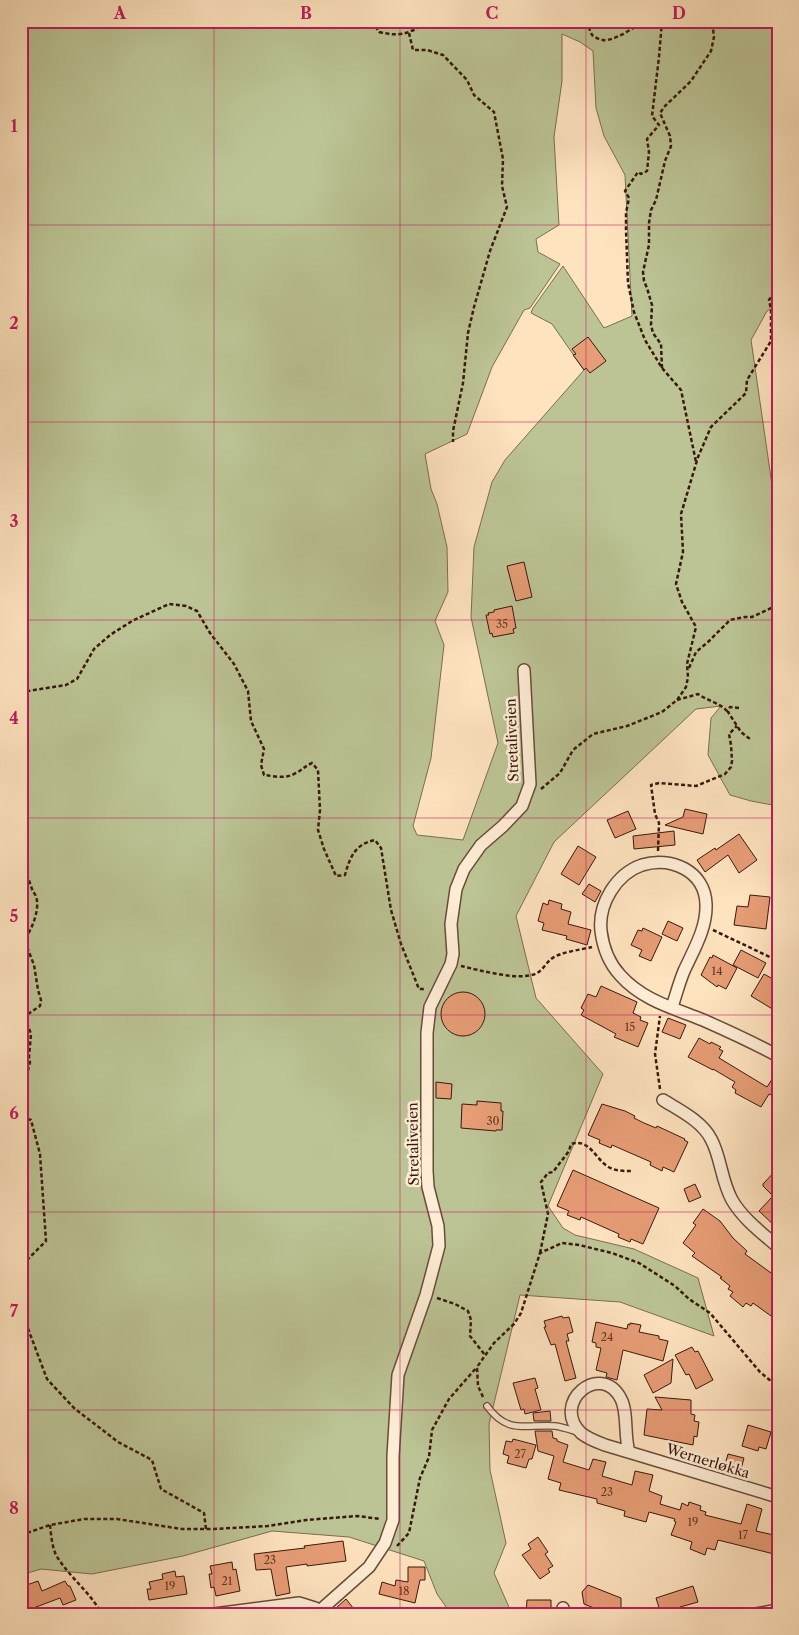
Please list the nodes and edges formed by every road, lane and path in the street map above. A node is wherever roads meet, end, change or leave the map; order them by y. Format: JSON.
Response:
{"nodes":[{"id":1,"x":372,"y":21,"type":"edge"},
{"id":2,"x":428,"y":21,"type":"edge"},
{"id":3,"x":586,"y":21,"type":"edge"},
{"id":4,"x":644,"y":21,"type":"edge"},
{"id":5,"x":662,"y":21,"type":"edge"},
{"id":6,"x":712,"y":21,"type":"edge"},
{"id":7,"x":409,"y":33,"type":"junction"},
{"id":8,"x":778,"y":296,"type":"edge"},
{"id":9,"x":662,"y":368,"type":"junction"},
{"id":10,"x":453,"y":442,"type":"dead end"},
{"id":11,"x":696,"y":464,"type":"junction"},
{"id":12,"x":778,"y":605,"type":"edge"},
{"id":13,"x":524,"y":670,"type":"dead end"},
{"id":14,"x":689,"y":670,"type":"junction"},
{"id":15,"x":21,"y":695,"type":"edge"},
{"id":16,"x":677,"y":700,"type":"junction"},
{"id":17,"x":739,"y":708,"type":"dead end"},
{"id":18,"x":728,"y":712,"type":"junction"},
{"id":19,"x":737,"y":726,"type":"junction"},
{"id":20,"x":750,"y":739,"type":"dead end"},
{"id":21,"x":541,"y":790,"type":"dead end"},
{"id":22,"x":21,"y":834,"type":"edge"},
{"id":23,"x":21,"y":845,"type":"edge"},
{"id":24,"x":21,"y":849,"type":"edge"},
{"id":25,"x":657,"y":862,"type":"junction"},
{"id":26,"x":704,"y":926,"type":"junction"},
{"id":27,"x":603,"y":945,"type":"junction"},
{"id":28,"x":778,"y":952,"type":"edge"},
{"id":29,"x":772,"y":958,"type":"junction"},
{"id":30,"x":778,"y":958,"type":"edge"},
{"id":31,"x":450,"y":964,"type":"junction"},
{"id":32,"x":438,"y":990,"type":"junction"},
{"id":33,"x":667,"y":1006,"type":"junction"},
{"id":34,"x":778,"y":1056,"type":"edge"},
{"id":35,"x":21,"y":1093,"type":"edge"},
{"id":36,"x":663,"y":1100,"type":"joint"},
{"id":37,"x":21,"y":1117,"type":"edge"},
{"id":38,"x":631,"y":1172,"type":"dead end"},
{"id":39,"x":778,"y":1247,"type":"edge"},
{"id":40,"x":540,"y":1254,"type":"junction"},
{"id":41,"x":21,"y":1266,"type":"edge"},
{"id":42,"x":426,"y":1294,"type":"junction"},
{"id":43,"x":21,"y":1310,"type":"edge"},
{"id":44,"x":485,"y":1355,"type":"junction"},
{"id":45,"x":477,"y":1367,"type":"junction"},
{"id":46,"x":778,"y":1387,"type":"edge"},
{"id":47,"x":487,"y":1406,"type":"joint"},
{"id":48,"x":583,"y":1434,"type":"junction"},
{"id":49,"x":629,"y":1452,"type":"junction"},
{"id":50,"x":778,"y":1497,"type":"edge"},
{"id":51,"x":392,"y":1520,"type":"junction"},
{"id":52,"x":50,"y":1525,"type":"junction"},
{"id":53,"x":206,"y":1529,"type":"junction"},
{"id":54,"x":21,"y":1535,"type":"edge"},
{"id":55,"x":385,"y":1543,"type":"junction"},
{"id":56,"x":778,"y":1610,"type":"edge"},
{"id":57,"x":318,"y":1613,"type":"edge"},
{"id":58,"x":102,"y":1614,"type":"edge"},
{"id":59,"x":214,"y":1614,"type":"edge"},
{"id":60,"x":756,"y":1614,"type":"edge"}],
"edges":[{"from":1,"to":7,"type":"path"},
{"from":2,"to":7,"type":"path"},
{"from":3,"to":4,"type":"path"},
{"from":5,"to":9,"type":"path"},
{"from":6,"to":9,"type":"path"},
{"from":7,"to":10,"type":"path"},
{"from":8,"to":11,"type":"path"},
{"from":9,"to":11,"type":"path"},
{"from":11,"to":14,"type":"path"},
{"from":12,"to":14,"type":"path"},
{"from":13,"to":31,"type":"street","name":"Stretaliveien"},
{"from":14,"to":16,"type":"path"},
{"from":15,"to":32,"type":"path"},
{"from":16,"to":18,"type":"path"},
{"from":16,"to":21,"type":"path"},
{"from":17,"to":18,"type":"path"},
{"from":18,"to":19,"type":"path"},
{"from":19,"to":20,"type":"path"},
{"from":19,"to":25,"type":"path"},
{"from":22,"to":23,"type":"path"},
{"from":24,"to":35,"type":"path"},
{"from":25,"to":26,"type":"street"},
{"from":25,"to":27,"type":"street"},
{"from":26,"to":29,"type":"path"},
{"from":26,"to":33,"type":"street"},
{"from":27,"to":31,"type":"path"},
{"from":27,"to":33,"type":"street"},
{"from":28,"to":29,"type":"path"},
{"from":29,"to":30,"type":"path"},
{"from":31,"to":32,"type":"street","name":"Stretaliveien"},
{"from":32,"to":42,"type":"street","name":"Stretaliveien"},
{"from":33,"to":34,"type":"street"},
{"from":33,"to":36,"type":"path"},
{"from":36,"to":39,"type":"street"},
{"from":37,"to":41,"type":"path"},
{"from":38,"to":40,"type":"path"},
{"from":40,"to":44,"type":"path"},
{"from":40,"to":46,"type":"path"},
{"from":42,"to":44,"type":"path"},
{"from":42,"to":51,"type":"street","name":"Stretaliveien"},
{"from":43,"to":53,"type":"path"},
{"from":44,"to":45,"type":"path"},
{"from":45,"to":47,"type":"path"},
{"from":45,"to":55,"type":"path"},
{"from":47,"to":48,"type":"lane"},
{"from":48,"to":49,"type":"street","name":"Wernerløkka"},
{"from":48,"to":49,"type":"street"},
{"from":49,"to":50,"type":"street","name":"Wernerløkka"},
{"from":51,"to":53,"type":"path"},
{"from":51,"to":55,"type":"street","name":"Stretaliveien"},
{"from":52,"to":53,"type":"path"},
{"from":52,"to":54,"type":"path"},
{"from":52,"to":58,"type":"path"},
{"from":55,"to":57,"type":"street","name":"Stretaliveien"},
{"from":56,"to":60,"type":"street"},
{"from":57,"to":59,"type":"street","name":"Stretaliveien"}]}
